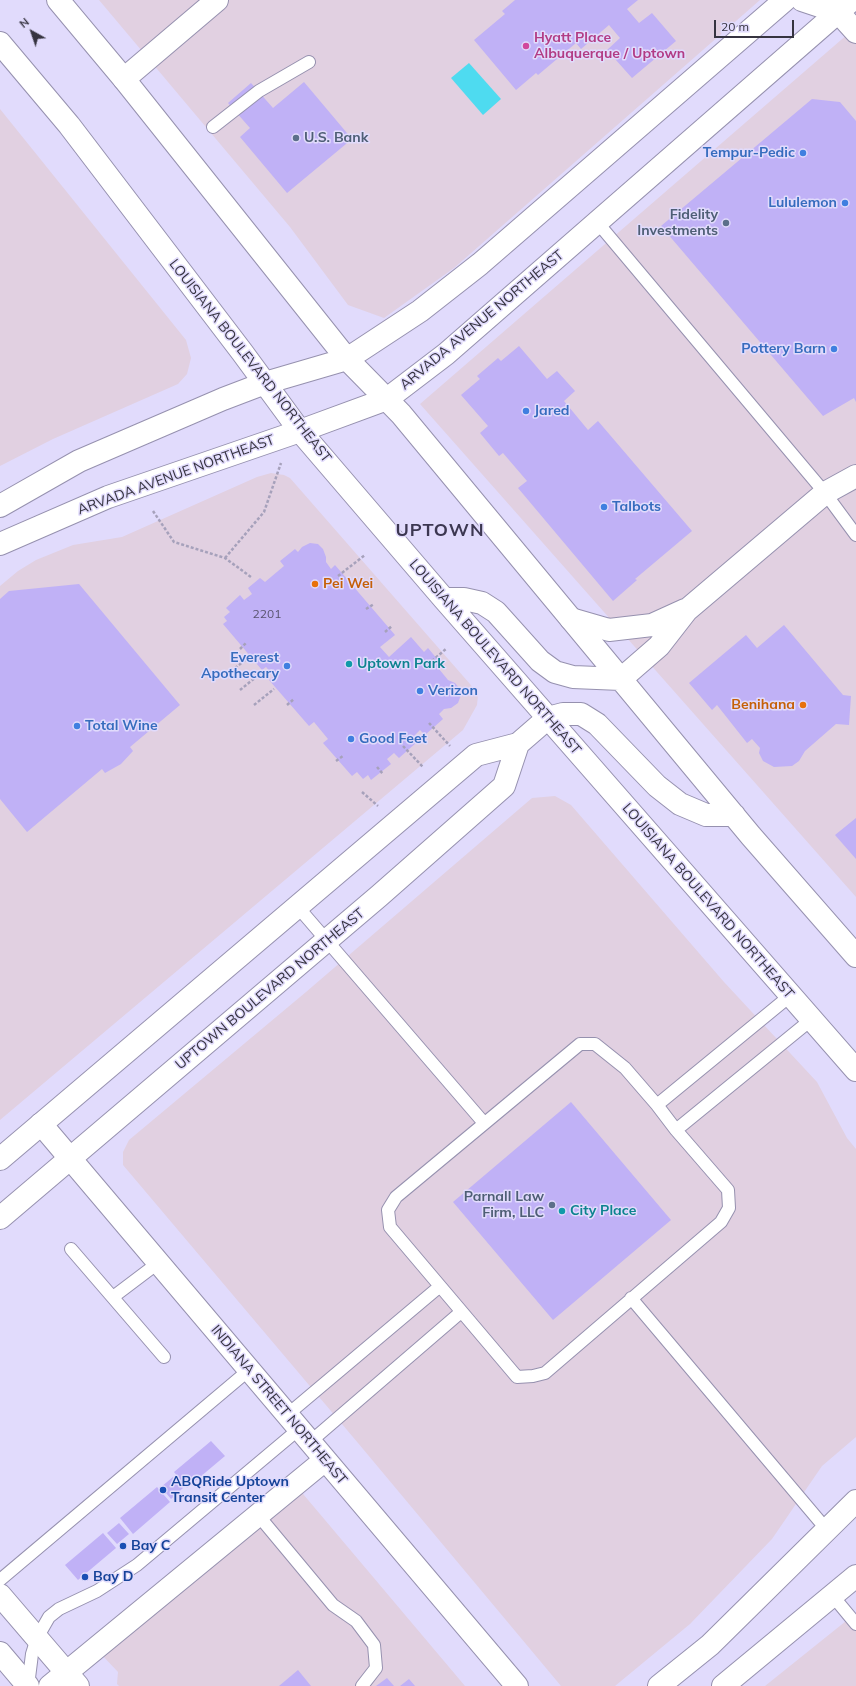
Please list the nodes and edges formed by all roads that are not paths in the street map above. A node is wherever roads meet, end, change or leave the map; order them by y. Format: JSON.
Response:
{"nodes":[{"id":1,"x":58,"y":0,"type":"edge"},
{"id":2,"x":216,"y":0,"type":"edge"},
{"id":3,"x":785,"y":0,"type":"edge"},
{"id":4,"x":802,"y":0,"type":"edge"},
{"id":5,"x":845,"y":6,"type":"edge"},
{"id":6,"x":856,"y":32,"type":"edge"},
{"id":7,"x":0,"y":43,"type":"edge"},
{"id":8,"x":309,"y":62,"type":"dead end"},
{"id":9,"x":124,"y":79,"type":"junction"},
{"id":10,"x":213,"y":127,"type":"dead end"},
{"id":11,"x":597,"y":222,"type":"junction"},
{"id":12,"x":347,"y":359,"type":"junction"},
{"id":13,"x":265,"y":383,"type":"junction"},
{"id":14,"x":388,"y":399,"type":"junction"},
{"id":15,"x":300,"y":431,"type":"junction"},
{"id":16,"x":856,"y":476,"type":"edge"},
{"id":17,"x":825,"y":493,"type":"junction"},
{"id":18,"x":0,"y":506,"type":"edge"},
{"id":19,"x":856,"y":535,"type":"edge"},
{"id":20,"x":0,"y":544,"type":"edge"},
{"id":21,"x":444,"y":599,"type":"junction"},
{"id":22,"x":687,"y":610,"type":"junction"},
{"id":23,"x":571,"y":619,"type":"junction"},
{"id":24,"x":621,"y":679,"type":"junction"},
{"id":25,"x":548,"y":718,"type":"junction"},
{"id":26,"x":518,"y":744,"type":"junction"},
{"id":27,"x":734,"y":815,"type":"junction"},
{"id":28,"x":297,"y":906,"type":"junction"},
{"id":29,"x":326,"y":940,"type":"junction"},
{"id":30,"x":856,"y":956,"type":"edge"},
{"id":31,"x":790,"y":995,"type":"junction"},
{"id":32,"x":812,"y":1019,"type":"junction"},
{"id":33,"x":856,"y":1070,"type":"edge"},
{"id":34,"x":657,"y":1104,"type":"junction"},
{"id":35,"x":484,"y":1123,"type":"junction"},
{"id":36,"x":41,"y":1124,"type":"junction"},
{"id":37,"x":676,"y":1130,"type":"junction"},
{"id":38,"x":69,"y":1158,"type":"junction"},
{"id":39,"x":0,"y":1159,"type":"edge"},
{"id":40,"x":0,"y":1218,"type":"edge"},
{"id":41,"x":71,"y":1249,"type":"dead end"},
{"id":42,"x":158,"y":1263,"type":"junction"},
{"id":43,"x":439,"y":1287,"type":"junction"},
{"id":44,"x":113,"y":1298,"type":"junction"},
{"id":45,"x":631,"y":1298,"type":"junction"},
{"id":46,"x":461,"y":1312,"type":"junction"},
{"id":47,"x":164,"y":1357,"type":"dead end"},
{"id":48,"x":249,"y":1370,"type":"junction"},
{"id":49,"x":299,"y":1429,"type":"junction"},
{"id":50,"x":325,"y":1460,"type":"junction"},
{"id":51,"x":856,"y":1501,"type":"edge"},
{"id":52,"x":258,"y":1515,"type":"junction"},
{"id":53,"x":826,"y":1530,"type":"junction"},
{"id":54,"x":856,"y":1576,"type":"edge"},
{"id":55,"x":0,"y":1580,"type":"edge"},
{"id":56,"x":0,"y":1595,"type":"edge"},
{"id":57,"x":832,"y":1595,"type":"junction"},
{"id":58,"x":856,"y":1624,"type":"edge"},
{"id":59,"x":37,"y":1638,"type":"junction"},
{"id":60,"x":0,"y":1653,"type":"edge"},
{"id":61,"x":72,"y":1679,"type":"edge"},
{"id":62,"x":28,"y":1686,"type":"edge"},
{"id":63,"x":50,"y":1686,"type":"edge"},
{"id":64,"x":362,"y":1686,"type":"edge"},
{"id":65,"x":517,"y":1686,"type":"edge"},
{"id":66,"x":659,"y":1686,"type":"edge"},
{"id":67,"x":723,"y":1686,"type":"edge"}],
"edges":[{"from":1,"to":9,"type":"street"},
{"from":2,"to":9,"type":"street"},
{"from":3,"to":12,"type":"street"},
{"from":4,"to":5,"type":"street"},
{"from":5,"to":6,"type":"street"},
{"from":5,"to":11,"type":"street","name":"ARVADA AVENUE NORTHEAST"},
{"from":7,"to":13,"type":"street","name":"LOUISIANA BOULEVARD NORTHEAST"},
{"from":8,"to":10,"type":"lane"},
{"from":9,"to":12,"type":"street"},
{"from":11,"to":14,"type":"street","name":"ARVADA AVENUE NORTHEAST"},
{"from":11,"to":17,"type":"lane"},
{"from":12,"to":13,"type":"street"},
{"from":12,"to":14,"type":"street"},
{"from":13,"to":15,"type":"street","name":"LOUISIANA BOULEVARD NORTHEAST"},
{"from":13,"to":18,"type":"street"},
{"from":14,"to":15,"type":"street","name":"ARVADA AVENUE NORTHEAST"},
{"from":14,"to":23,"type":"street"},
{"from":15,"to":20,"type":"street","name":"ARVADA AVENUE NORTHEAST"},
{"from":15,"to":21,"type":"street","name":"LOUISIANA BOULEVARD NORTHEAST"},
{"from":16,"to":17,"type":"street"},
{"from":17,"to":19,"type":"lane"},
{"from":17,"to":22,"type":"street"},
{"from":21,"to":24,"type":"street"},
{"from":21,"to":25,"type":"street","name":"LOUISIANA BOULEVARD NORTHEAST"},
{"from":22,"to":23,"type":"street"},
{"from":22,"to":24,"type":"street"},
{"from":23,"to":24,"type":"street"},
{"from":24,"to":27,"type":"street"},
{"from":25,"to":26,"type":"street"},
{"from":25,"to":27,"type":"street"},
{"from":25,"to":31,"type":"street","name":"LOUISIANA BOULEVARD NORTHEAST"},
{"from":26,"to":28,"type":"street"},
{"from":26,"to":29,"type":"street","name":"UPTOWN BOULEVARD NORTHEAST"},
{"from":27,"to":30,"type":"street"},
{"from":28,"to":29,"type":"lane"},
{"from":28,"to":36,"type":"street"},
{"from":29,"to":35,"type":"lane"},
{"from":29,"to":38,"type":"street","name":"UPTOWN BOULEVARD NORTHEAST"},
{"from":31,"to":32,"type":"street","name":"LOUISIANA BOULEVARD NORTHEAST"},
{"from":31,"to":34,"type":"lane"},
{"from":32,"to":33,"type":"street","name":"LOUISIANA BOULEVARD NORTHEAST"},
{"from":32,"to":37,"type":"lane"},
{"from":34,"to":35,"type":"lane"},
{"from":34,"to":37,"type":"lane"},
{"from":35,"to":43,"type":"lane"},
{"from":36,"to":38,"type":"street","name":"INDIANA STREET NORTHEAST"},
{"from":36,"to":39,"type":"street"},
{"from":37,"to":45,"type":"lane"},
{"from":38,"to":40,"type":"street","name":"UPTOWN BOULEVARD NORTHEAST"},
{"from":38,"to":42,"type":"street","name":"INDIANA STREET NORTHEAST"},
{"from":41,"to":44,"type":"lane"},
{"from":42,"to":44,"type":"lane"},
{"from":42,"to":48,"type":"street","name":"INDIANA STREET NORTHEAST"},
{"from":43,"to":46,"type":"lane"},
{"from":43,"to":49,"type":"lane"},
{"from":44,"to":47,"type":"lane"},
{"from":45,"to":46,"type":"lane"},
{"from":45,"to":53,"type":"lane"},
{"from":46,"to":49,"type":"lane"},
{"from":48,"to":49,"type":"street","name":"INDIANA STREET NORTHEAST"},
{"from":48,"to":55,"type":"lane"},
{"from":49,"to":50,"type":"street","name":"INDIANA STREET NORTHEAST"},
{"from":49,"to":59,"type":"lane"},
{"from":50,"to":52,"type":"street"},
{"from":50,"to":65,"type":"street","name":"INDIANA STREET NORTHEAST"},
{"from":51,"to":53,"type":"street"},
{"from":52,"to":61,"type":"street"},
{"from":52,"to":64,"type":"lane"},
{"from":53,"to":66,"type":"street"},
{"from":54,"to":57,"type":"street"},
{"from":56,"to":59,"type":"street"},
{"from":57,"to":58,"type":"lane"},
{"from":57,"to":67,"type":"street"},
{"from":59,"to":61,"type":"street"},
{"from":59,"to":62,"type":"lane"},
{"from":60,"to":62,"type":"street"},
{"from":61,"to":63,"type":"street"}]}
